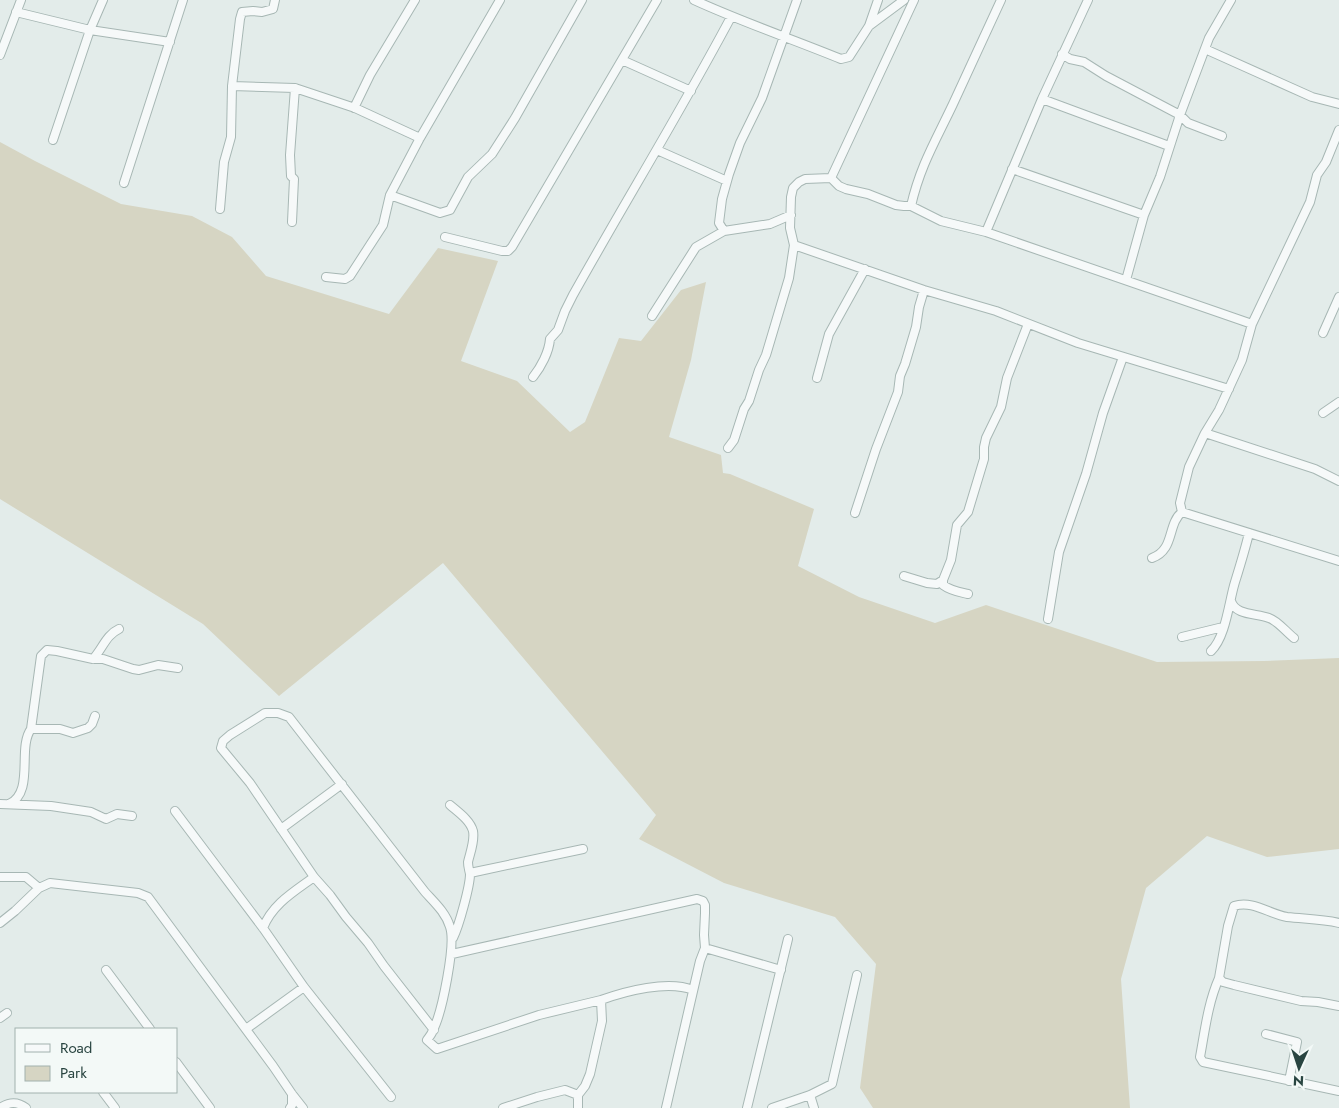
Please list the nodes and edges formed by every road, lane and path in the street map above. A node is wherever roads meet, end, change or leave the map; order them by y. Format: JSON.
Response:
{"nodes":[{"id":1,"x":21,"y":0,"type":"edge"},
{"id":2,"x":103,"y":0,"type":"edge"},
{"id":3,"x":183,"y":0,"type":"edge"},
{"id":4,"x":275,"y":0,"type":"edge"},
{"id":5,"x":415,"y":0,"type":"edge"},
{"id":6,"x":500,"y":0,"type":"edge"},
{"id":7,"x":582,"y":0,"type":"edge"},
{"id":8,"x":657,"y":0,"type":"edge"},
{"id":9,"x":694,"y":0,"type":"edge"},
{"id":10,"x":796,"y":0,"type":"edge"},
{"id":11,"x":878,"y":0,"type":"edge"},
{"id":12,"x":904,"y":0,"type":"edge"},
{"id":13,"x":914,"y":0,"type":"edge"},
{"id":14,"x":1001,"y":0,"type":"edge"},
{"id":15,"x":1088,"y":0,"type":"edge"},
{"id":16,"x":1231,"y":0,"type":"edge"},
{"id":17,"x":16,"y":12,"type":"junction"},
{"id":18,"x":731,"y":17,"type":"junction"},
{"id":19,"x":869,"y":26,"type":"junction"},
{"id":20,"x":90,"y":30,"type":"junction"},
{"id":21,"x":784,"y":36,"type":"junction"},
{"id":22,"x":170,"y":42,"type":"junction"},
{"id":23,"x":1206,"y":49,"type":"junction"},
{"id":24,"x":1062,"y":54,"type":"junction"},
{"id":25,"x":0,"y":55,"type":"edge"},
{"id":26,"x":622,"y":60,"type":"junction"},
{"id":27,"x":232,"y":86,"type":"junction"},
{"id":28,"x":295,"y":88,"type":"junction"},
{"id":29,"x":691,"y":91,"type":"junction"},
{"id":30,"x":1042,"y":99,"type":"junction"},
{"id":31,"x":1339,"y":104,"type":"edge"},
{"id":32,"x":354,"y":108,"type":"junction"},
{"id":33,"x":1180,"y":115,"type":"junction"},
{"id":34,"x":1339,"y":130,"type":"edge"},
{"id":35,"x":1222,"y":136,"type":"dead end"},
{"id":36,"x":420,"y":138,"type":"junction"},
{"id":37,"x":53,"y":140,"type":"dead end"},
{"id":38,"x":1169,"y":146,"type":"junction"},
{"id":39,"x":657,"y":150,"type":"junction"},
{"id":40,"x":1012,"y":169,"type":"junction"},
{"id":41,"x":831,"y":178,"type":"junction"},
{"id":42,"x":726,"y":181,"type":"junction"},
{"id":43,"x":124,"y":183,"type":"dead end"},
{"id":44,"x":390,"y":195,"type":"junction"},
{"id":45,"x":911,"y":206,"type":"junction"},
{"id":46,"x":220,"y":209,"type":"dead end"},
{"id":47,"x":791,"y":216,"type":"junction"},
{"id":48,"x":1144,"y":216,"type":"junction"},
{"id":49,"x":292,"y":222,"type":"dead end"},
{"id":50,"x":724,"y":231,"type":"junction"},
{"id":51,"x":986,"y":232,"type":"junction"},
{"id":52,"x":445,"y":236,"type":"dead end"},
{"id":53,"x":794,"y":245,"type":"junction"},
{"id":54,"x":865,"y":268,"type":"junction"},
{"id":55,"x":326,"y":276,"type":"dead end"},
{"id":56,"x":1126,"y":280,"type":"junction"},
{"id":57,"x":924,"y":290,"type":"junction"},
{"id":58,"x":1339,"y":297,"type":"edge"},
{"id":59,"x":652,"y":316,"type":"dead end"},
{"id":60,"x":1028,"y":324,"type":"junction"},
{"id":61,"x":1252,"y":324,"type":"junction"},
{"id":62,"x":1323,"y":333,"type":"dead end"},
{"id":63,"x":1123,"y":357,"type":"junction"},
{"id":64,"x":533,"y":377,"type":"dead end"},
{"id":65,"x":817,"y":378,"type":"dead end"},
{"id":66,"x":1228,"y":388,"type":"junction"},
{"id":67,"x":1339,"y":402,"type":"edge"},
{"id":68,"x":1324,"y":413,"type":"dead end"},
{"id":69,"x":1205,"y":433,"type":"junction"},
{"id":70,"x":728,"y":448,"type":"dead end"},
{"id":71,"x":1339,"y":482,"type":"edge"},
{"id":72,"x":1182,"y":512,"type":"junction"},
{"id":73,"x":855,"y":513,"type":"dead end"},
{"id":74,"x":1249,"y":533,"type":"junction"},
{"id":75,"x":1152,"y":558,"type":"dead end"},
{"id":76,"x":1339,"y":561,"type":"edge"},
{"id":77,"x":904,"y":576,"type":"dead end"},
{"id":78,"x":943,"y":580,"type":"junction"},
{"id":79,"x":968,"y":594,"type":"dead end"},
{"id":80,"x":1231,"y":600,"type":"junction"},
{"id":81,"x":1048,"y":619,"type":"dead end"},
{"id":82,"x":1223,"y":627,"type":"junction"},
{"id":83,"x":119,"y":629,"type":"dead end"},
{"id":84,"x":1182,"y":636,"type":"dead end"},
{"id":85,"x":1294,"y":638,"type":"dead end"},
{"id":86,"x":1211,"y":651,"type":"dead end"},
{"id":87,"x":94,"y":659,"type":"junction"},
{"id":88,"x":178,"y":668,"type":"dead end"},
{"id":89,"x":95,"y":716,"type":"dead end"},
{"id":90,"x":31,"y":729,"type":"junction"},
{"id":91,"x":342,"y":784,"type":"junction"},
{"id":92,"x":0,"y":804,"type":"edge"},
{"id":93,"x":9,"y":804,"type":"junction"},
{"id":94,"x":450,"y":805,"type":"dead end"},
{"id":95,"x":175,"y":811,"type":"dead end"},
{"id":96,"x":132,"y":816,"type":"dead end"},
{"id":97,"x":281,"y":829,"type":"junction"},
{"id":98,"x":584,"y":848,"type":"dead end"},
{"id":99,"x":470,"y":873,"type":"junction"},
{"id":100,"x":0,"y":876,"type":"edge"},
{"id":101,"x":314,"y":877,"type":"junction"},
{"id":102,"x":39,"y":888,"type":"junction"},
{"id":103,"x":0,"y":923,"type":"edge"},
{"id":104,"x":1339,"y":923,"type":"edge"},
{"id":105,"x":263,"y":928,"type":"junction"},
{"id":106,"x":453,"y":938,"type":"junction"},
{"id":107,"x":788,"y":938,"type":"dead end"},
{"id":108,"x":705,"y":948,"type":"junction"},
{"id":109,"x":452,"y":954,"type":"junction"},
{"id":110,"x":106,"y":970,"type":"dead end"},
{"id":111,"x":781,"y":970,"type":"junction"},
{"id":112,"x":856,"y":975,"type":"dead end"},
{"id":113,"x":1219,"y":978,"type":"junction"},
{"id":114,"x":304,"y":987,"type":"junction"},
{"id":115,"x":693,"y":990,"type":"junction"},
{"id":116,"x":601,"y":1000,"type":"junction"},
{"id":117,"x":1339,"y":1006,"type":"edge"},
{"id":118,"x":149,"y":1028,"type":"edge"},
{"id":119,"x":246,"y":1029,"type":"junction"},
{"id":120,"x":434,"y":1030,"type":"junction"},
{"id":121,"x":1266,"y":1034,"type":"dead end"},
{"id":122,"x":178,"y":1065,"type":"edge"},
{"id":123,"x":1289,"y":1081,"type":"junction"},
{"id":124,"x":1339,"y":1091,"type":"edge"},
{"id":125,"x":104,"y":1093,"type":"edge"},
{"id":126,"x":292,"y":1094,"type":"junction"},
{"id":127,"x":578,"y":1095,"type":"junction"},
{"id":128,"x":810,"y":1095,"type":"junction"},
{"id":129,"x":392,"y":1096,"type":"dead end"},
{"id":130,"x":291,"y":1107,"type":"edge"},
{"id":131,"x":302,"y":1107,"type":"edge"},
{"id":132,"x":0,"y":1108,"type":"edge"},
{"id":133,"x":26,"y":1108,"type":"edge"},
{"id":134,"x":115,"y":1108,"type":"edge"},
{"id":135,"x":210,"y":1108,"type":"edge"},
{"id":136,"x":503,"y":1108,"type":"edge"},
{"id":137,"x":578,"y":1108,"type":"edge"},
{"id":138,"x":666,"y":1108,"type":"edge"},
{"id":139,"x":747,"y":1108,"type":"edge"},
{"id":140,"x":772,"y":1108,"type":"edge"},
{"id":141,"x":814,"y":1108,"type":"edge"}],
"edges":[{"from":1,"to":17,"type":"street"},
{"from":2,"to":20,"type":"street"},
{"from":3,"to":22,"type":"street"},
{"from":4,"to":27,"type":"street"},
{"from":5,"to":32,"type":"street"},
{"from":6,"to":36,"type":"street"},
{"from":7,"to":44,"type":"street"},
{"from":8,"to":26,"type":"street"},
{"from":9,"to":18,"type":"street"},
{"from":10,"to":21,"type":"street"},
{"from":11,"to":19,"type":"street"},
{"from":12,"to":19,"type":"street"},
{"from":13,"to":41,"type":"street"},
{"from":14,"to":45,"type":"street"},
{"from":15,"to":24,"type":"street"},
{"from":16,"to":23,"type":"street"},
{"from":17,"to":20,"type":"street"},
{"from":17,"to":25,"type":"street"},
{"from":18,"to":21,"type":"street"},
{"from":18,"to":29,"type":"street"},
{"from":19,"to":21,"type":"street"},
{"from":20,"to":22,"type":"street"},
{"from":20,"to":37,"type":"street"},
{"from":21,"to":42,"type":"street"},
{"from":22,"to":43,"type":"street"},
{"from":23,"to":31,"type":"street"},
{"from":23,"to":33,"type":"street"},
{"from":24,"to":30,"type":"street"},
{"from":24,"to":33,"type":"street"},
{"from":26,"to":29,"type":"street"},
{"from":26,"to":52,"type":"street"},
{"from":27,"to":28,"type":"street"},
{"from":27,"to":46,"type":"street"},
{"from":28,"to":32,"type":"street"},
{"from":28,"to":49,"type":"street"},
{"from":29,"to":39,"type":"street"},
{"from":30,"to":38,"type":"street"},
{"from":30,"to":40,"type":"street"},
{"from":32,"to":36,"type":"street"},
{"from":33,"to":35,"type":"street"},
{"from":33,"to":38,"type":"street"},
{"from":34,"to":61,"type":"street"},
{"from":36,"to":44,"type":"street"},
{"from":38,"to":48,"type":"street"},
{"from":39,"to":42,"type":"street"},
{"from":39,"to":64,"type":"street"},
{"from":40,"to":48,"type":"street"},
{"from":40,"to":51,"type":"street"},
{"from":41,"to":45,"type":"street"},
{"from":41,"to":47,"type":"street"},
{"from":42,"to":50,"type":"street"},
{"from":44,"to":55,"type":"street"},
{"from":45,"to":51,"type":"street"},
{"from":47,"to":50,"type":"street"},
{"from":47,"to":53,"type":"street"},
{"from":48,"to":56,"type":"street"},
{"from":50,"to":59,"type":"street"},
{"from":51,"to":56,"type":"street"},
{"from":53,"to":54,"type":"street"},
{"from":53,"to":70,"type":"street"},
{"from":54,"to":57,"type":"street"},
{"from":54,"to":65,"type":"street"},
{"from":56,"to":61,"type":"street"},
{"from":57,"to":60,"type":"street"},
{"from":57,"to":73,"type":"street"},
{"from":58,"to":62,"type":"street"},
{"from":60,"to":63,"type":"street"},
{"from":60,"to":78,"type":"street"},
{"from":61,"to":66,"type":"street"},
{"from":63,"to":66,"type":"street"},
{"from":63,"to":81,"type":"street"},
{"from":66,"to":69,"type":"street"},
{"from":67,"to":68,"type":"street"},
{"from":69,"to":71,"type":"street"},
{"from":69,"to":72,"type":"street"},
{"from":72,"to":74,"type":"street"},
{"from":72,"to":75,"type":"street"},
{"from":74,"to":76,"type":"street"},
{"from":74,"to":80,"type":"street"},
{"from":77,"to":78,"type":"street"},
{"from":78,"to":79,"type":"street"},
{"from":80,"to":82,"type":"street"},
{"from":80,"to":85,"type":"street"},
{"from":82,"to":84,"type":"street"},
{"from":82,"to":86,"type":"street"},
{"from":83,"to":87,"type":"street"},
{"from":87,"to":88,"type":"street"},
{"from":87,"to":90,"type":"street"},
{"from":89,"to":90,"type":"street"},
{"from":90,"to":93,"type":"street"},
{"from":91,"to":97,"type":"street"},
{"from":91,"to":97,"type":"street"},
{"from":91,"to":106,"type":"street"},
{"from":92,"to":93,"type":"street"},
{"from":93,"to":96,"type":"street"},
{"from":94,"to":99,"type":"street"},
{"from":95,"to":105,"type":"street"},
{"from":97,"to":101,"type":"street"},
{"from":98,"to":99,"type":"street"},
{"from":99,"to":106,"type":"street"},
{"from":100,"to":102,"type":"street"},
{"from":101,"to":105,"type":"street"},
{"from":101,"to":120,"type":"street"},
{"from":102,"to":103,"type":"street"},
{"from":102,"to":119,"type":"street"},
{"from":104,"to":113,"type":"street"},
{"from":105,"to":114,"type":"street"},
{"from":106,"to":109,"type":"street"},
{"from":107,"to":111,"type":"street"},
{"from":108,"to":109,"type":"street"},
{"from":108,"to":111,"type":"street"},
{"from":108,"to":115,"type":"street"},
{"from":109,"to":120,"type":"street"},
{"from":110,"to":118,"type":"street"},
{"from":111,"to":139,"type":"street"},
{"from":112,"to":128,"type":"street"},
{"from":113,"to":117,"type":"street"},
{"from":113,"to":123,"type":"street"},
{"from":114,"to":119,"type":"street"},
{"from":114,"to":129,"type":"street"},
{"from":115,"to":116,"type":"street"},
{"from":115,"to":138,"type":"street"},
{"from":116,"to":120,"type":"street"},
{"from":116,"to":127,"type":"street"},
{"from":119,"to":126,"type":"street"},
{"from":121,"to":123,"type":"street"},
{"from":122,"to":135,"type":"street"},
{"from":123,"to":124,"type":"street"},
{"from":125,"to":134,"type":"street"},
{"from":126,"to":130,"type":"street"},
{"from":126,"to":131,"type":"street"},
{"from":127,"to":136,"type":"street"},
{"from":127,"to":137,"type":"street"},
{"from":128,"to":140,"type":"street"},
{"from":128,"to":141,"type":"street"},
{"from":130,"to":131,"type":"street"},
{"from":132,"to":133,"type":"street"}]}
